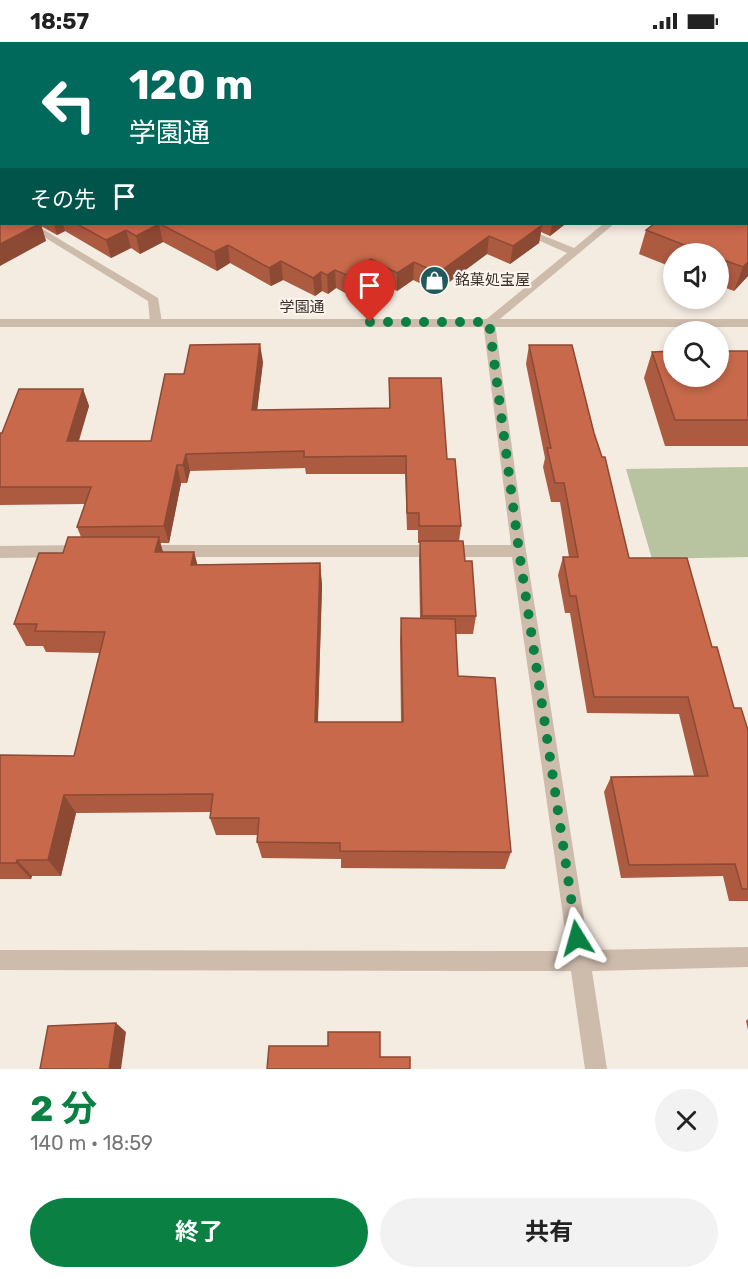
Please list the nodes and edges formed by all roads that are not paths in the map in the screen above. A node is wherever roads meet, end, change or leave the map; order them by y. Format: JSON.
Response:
{"nodes":[{"id":1,"x":30,"y":225,"type":"edge"},
{"id":2,"x":509,"y":225,"type":"edge"},
{"id":3,"x":608,"y":225,"type":"edge"},
{"id":4,"x":575,"y":252,"type":"junction"},
{"id":5,"x":156,"y":322,"type":"junction"},
{"id":6,"x":489,"y":322,"type":"junction"},
{"id":7,"x":0,"y":323,"type":"edge"},
{"id":8,"x":748,"y":323,"type":"edge"},
{"id":9,"x":94,"y":551,"type":"edge"},
{"id":10,"x":130,"y":551,"type":"edge"},
{"id":11,"x":519,"y":551,"type":"junction"},
{"id":12,"x":0,"y":552,"type":"edge"},
{"id":13,"x":748,"y":957,"type":"edge"},
{"id":14,"x":0,"y":960,"type":"edge"},
{"id":15,"x":580,"y":960,"type":"junction"},
{"id":16,"x":596,"y":1069,"type":"edge"}],
"edges":[{"from":1,"to":5,"type":"street"},
{"from":2,"to":4,"type":"street"},
{"from":3,"to":4,"type":"street"},
{"from":4,"to":6,"type":"street"},
{"from":5,"to":6,"type":"street","name":"学園通"},
{"from":5,"to":7,"type":"street","name":"学園通"},
{"from":6,"to":8,"type":"street","name":"学園通"},
{"from":6,"to":11,"type":"street"},
{"from":9,"to":12,"type":"street"},
{"from":10,"to":11,"type":"street"},
{"from":11,"to":15,"type":"street"},
{"from":13,"to":15,"type":"street"},
{"from":14,"to":15,"type":"street"},
{"from":15,"to":16,"type":"street"}]}
